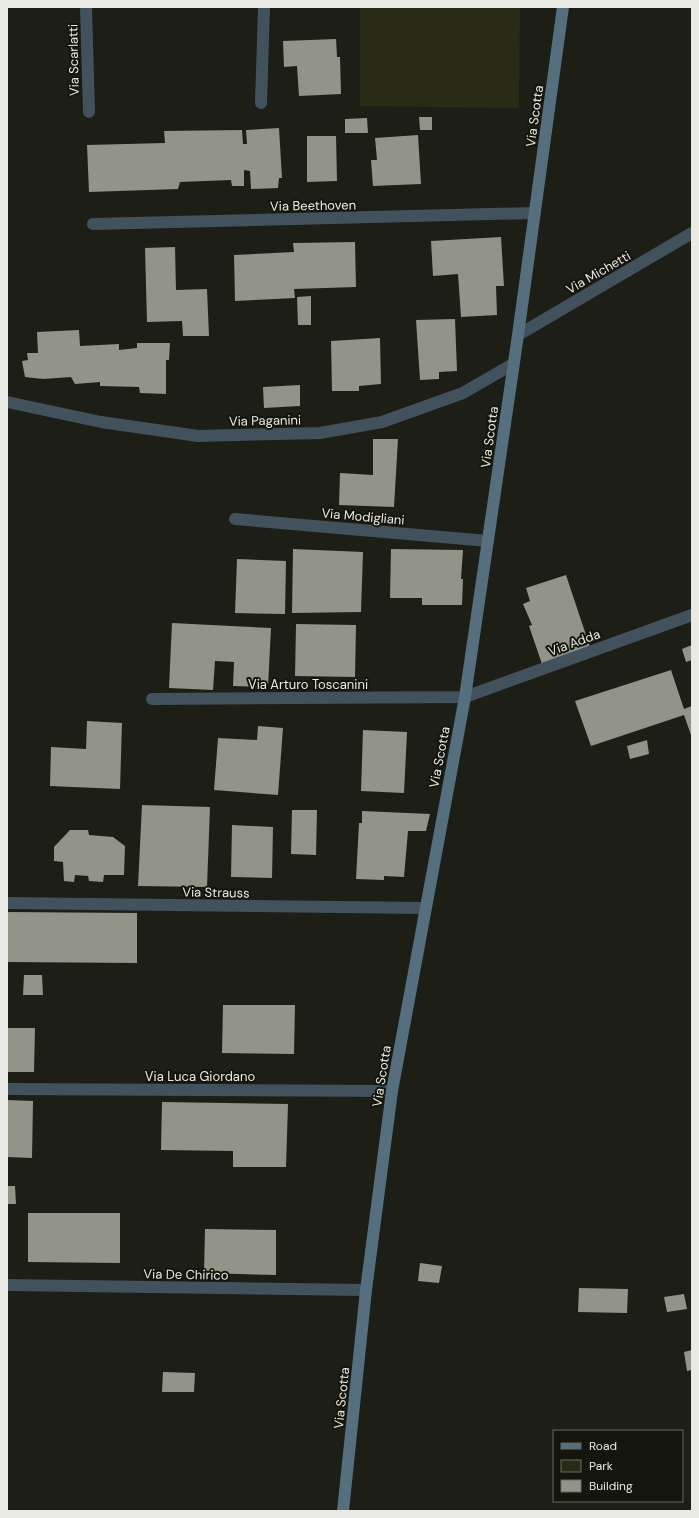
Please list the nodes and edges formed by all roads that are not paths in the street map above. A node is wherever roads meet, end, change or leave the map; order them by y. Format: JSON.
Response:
{"nodes":[{"id":1,"x":86,"y":7,"type":"edge"},
{"id":2,"x":264,"y":7,"type":"edge"},
{"id":3,"x":563,"y":7,"type":"edge"},
{"id":4,"x":261,"y":103,"type":"dead end"},
{"id":5,"x":89,"y":112,"type":"dead end"},
{"id":6,"x":534,"y":213,"type":"junction"},
{"id":7,"x":93,"y":224,"type":"dead end"},
{"id":8,"x":692,"y":233,"type":"edge"},
{"id":9,"x":518,"y":335,"type":"junction"},
{"id":10,"x":513,"y":364,"type":"junction"},
{"id":11,"x":7,"y":402,"type":"edge"},
{"id":12,"x":235,"y":519,"type":"dead end"},
{"id":13,"x":488,"y":541,"type":"junction"},
{"id":14,"x":692,"y":615,"type":"edge"},
{"id":15,"x":465,"y":697,"type":"junction"},
{"id":16,"x":152,"y":699,"type":"dead end"},
{"id":17,"x":7,"y":903,"type":"edge"},
{"id":18,"x":425,"y":908,"type":"junction"},
{"id":19,"x":7,"y":1089,"type":"edge"},
{"id":20,"x":392,"y":1091,"type":"junction"},
{"id":21,"x":7,"y":1285,"type":"edge"},
{"id":22,"x":366,"y":1290,"type":"junction"},
{"id":23,"x":343,"y":1511,"type":"edge"}],
"edges":[{"from":1,"to":5,"type":"street","name":"Via Scarlatti"},
{"from":2,"to":4,"type":"street"},
{"from":3,"to":6,"type":"street","name":"Via Scotta"},
{"from":6,"to":7,"type":"street","name":"Via Beethoven"},
{"from":6,"to":9,"type":"street","name":"Via Scotta"},
{"from":8,"to":9,"type":"street","name":"Via Michetti"},
{"from":9,"to":10,"type":"street","name":"Via Scotta"},
{"from":10,"to":11,"type":"street","name":"Via Paganini"},
{"from":10,"to":13,"type":"street","name":"Via Scotta"},
{"from":12,"to":13,"type":"street","name":"Via Modigliani"},
{"from":13,"to":15,"type":"street","name":"Via Scotta"},
{"from":14,"to":15,"type":"street","name":"Via Adda"},
{"from":15,"to":16,"type":"street","name":"Via Arturo Toscanini"},
{"from":15,"to":18,"type":"street","name":"Via Scotta"},
{"from":17,"to":18,"type":"street","name":"Via Strauss"},
{"from":18,"to":20,"type":"street","name":"Via Scotta"},
{"from":19,"to":20,"type":"street","name":"Via Luca Giordano"},
{"from":20,"to":22,"type":"street","name":"Via Scotta"},
{"from":21,"to":22,"type":"street","name":"Via De Chirico"},
{"from":22,"to":23,"type":"street","name":"Via Scotta"}]}
